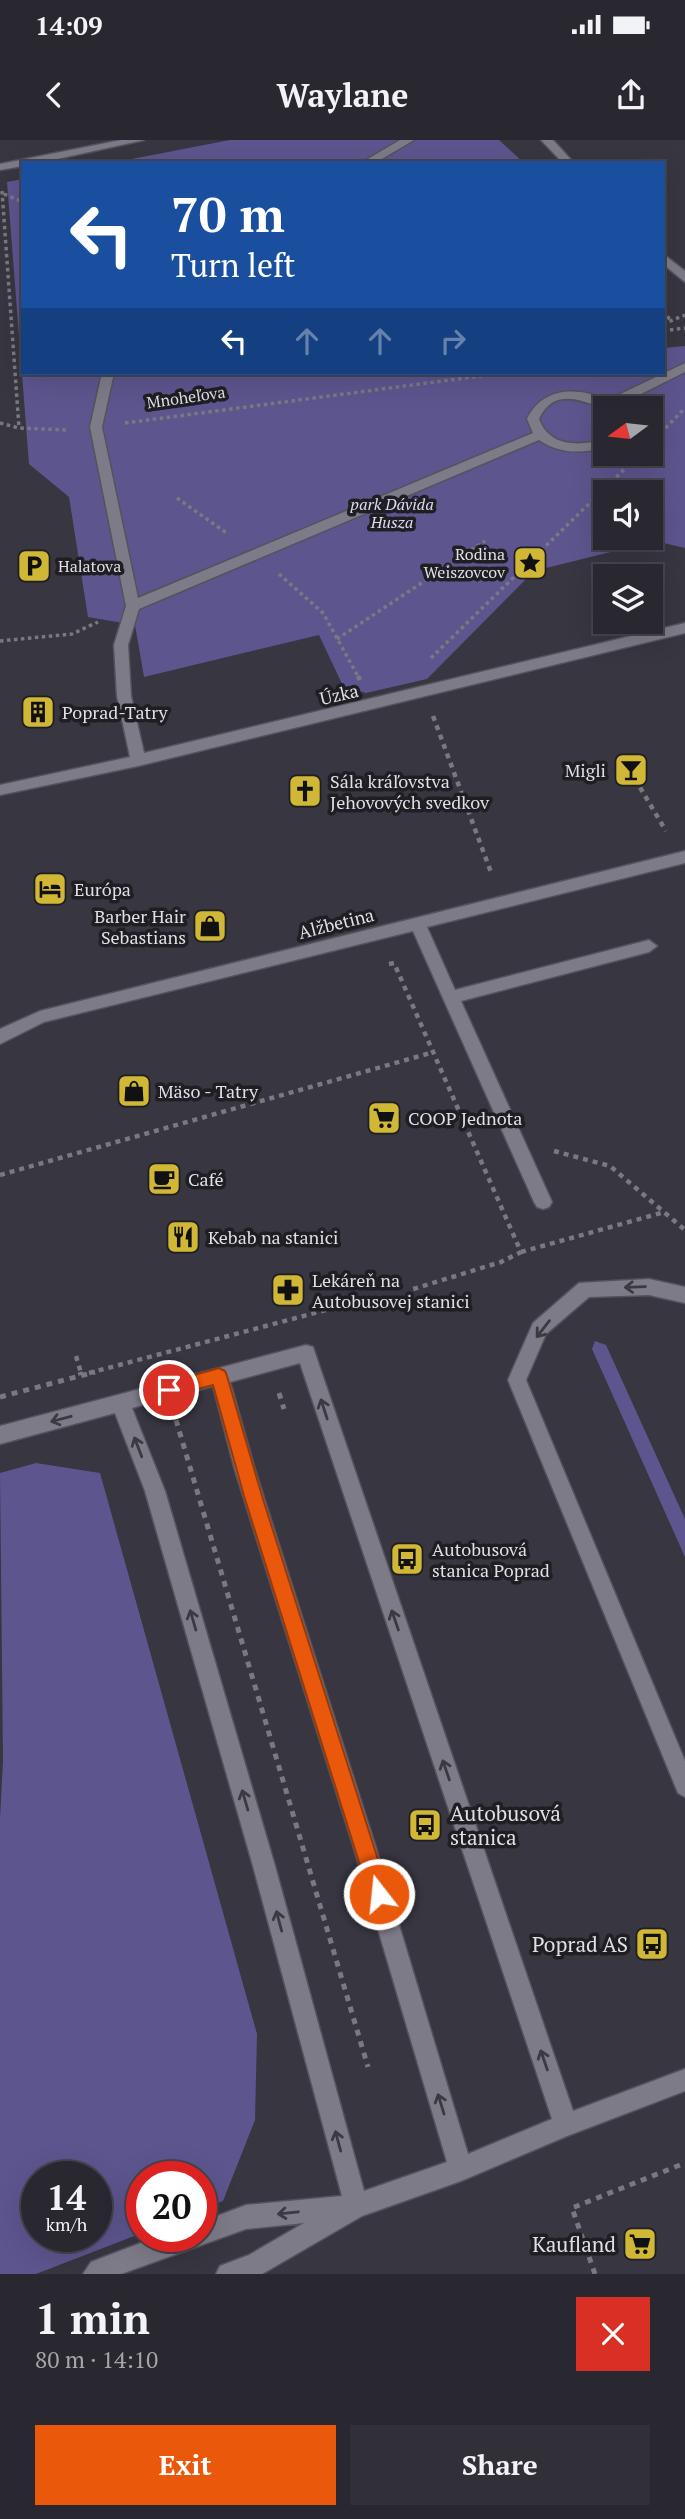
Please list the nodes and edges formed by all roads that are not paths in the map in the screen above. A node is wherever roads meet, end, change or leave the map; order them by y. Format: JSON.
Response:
{"nodes":[{"id":1,"x":138,"y":140,"type":"edge"},
{"id":2,"x":408,"y":140,"type":"edge"},
{"id":3,"x":547,"y":140,"type":"edge"},
{"id":4,"x":27,"y":161,"type":"edge"},
{"id":5,"x":370,"y":161,"type":"edge"},
{"id":6,"x":567,"y":161,"type":"edge"},
{"id":7,"x":21,"y":162,"type":"edge"},
{"id":8,"x":0,"y":166,"type":"edge"},
{"id":9,"x":665,"y":259,"type":"edge"},
{"id":10,"x":685,"y":278,"type":"edge"},
{"id":11,"x":685,"y":367,"type":"edge"},
{"id":12,"x":108,"y":375,"type":"edge"},
{"id":13,"x":631,"y":396,"type":"edge"},
{"id":14,"x":593,"y":399,"type":"edge"},
{"id":15,"x":540,"y":435,"type":"junction"},
{"id":16,"x":593,"y":448,"type":"edge"},
{"id":17,"x":134,"y":606,"type":"junction"},
{"id":18,"x":685,"y":628,"type":"edge"},
{"id":19,"x":138,"y":761,"type":"junction"},
{"id":20,"x":0,"y":790,"type":"edge"},
{"id":21,"x":682,"y":858,"type":"edge"},
{"id":22,"x":685,"y":874,"type":"edge"},
{"id":23,"x":417,"y":923,"type":"junction"},
{"id":24,"x":649,"y":946,"type":"dead end"},
{"id":25,"x":449,"y":998,"type":"junction"},
{"id":26,"x":0,"y":1037,"type":"edge"},
{"id":27,"x":543,"y":1202,"type":"dead end"},
{"id":28,"x":685,"y":1295,"type":"edge"},
{"id":29,"x":219,"y":1376,"type":"junction"},
{"id":30,"x":121,"y":1403,"type":"junction"},
{"id":31,"x":0,"y":1436,"type":"edge"},
{"id":32,"x":685,"y":1786,"type":"edge"},
{"id":33,"x":685,"y":2080,"type":"edge"},
{"id":34,"x":566,"y":2124,"type":"junction"},
{"id":35,"x":461,"y":2169,"type":"junction"},
{"id":36,"x":356,"y":2206,"type":"junction"},
{"id":37,"x":217,"y":2228,"type":"edge"},
{"id":38,"x":149,"y":2252,"type":"edge"},
{"id":39,"x":95,"y":2274,"type":"edge"},
{"id":40,"x":228,"y":2274,"type":"edge"}],
"edges":[{"from":1,"to":4,"type":"street"},
{"from":2,"to":5,"type":"street"},
{"from":3,"to":6,"type":"street"},
{"from":7,"to":8,"type":"street"},
{"from":9,"to":10,"type":"street"},
{"from":11,"to":13,"type":"street"},
{"from":12,"to":17,"type":"street"},
{"from":14,"to":15,"type":"street"},
{"from":15,"to":16,"type":"street"},
{"from":15,"to":17,"type":"street"},
{"from":17,"to":19,"type":"street"},
{"from":18,"to":19,"type":"street","name":"Úzka"},
{"from":19,"to":20,"type":"street","name":"Úzka"},
{"from":21,"to":22,"type":"street"},
{"from":21,"to":23,"type":"street","name":"Alžbetina"},
{"from":23,"to":25,"type":"street"},
{"from":23,"to":26,"type":"street","name":"Alžbetina"},
{"from":24,"to":25,"type":"street"},
{"from":25,"to":27,"type":"street"},
{"from":28,"to":32,"type":"street","one_way":true},
{"from":29,"to":30,"type":"street"},
{"from":34,"to":29,"type":"street","one_way":true},
{"from":35,"to":29,"type":"street","one_way":true},
{"from":30,"to":31,"type":"street","one_way":true},
{"from":36,"to":30,"type":"street","one_way":true},
{"from":33,"to":34,"type":"street"},
{"from":34,"to":35,"type":"street"},
{"from":35,"to":36,"type":"street"},
{"from":36,"to":37,"type":"street","one_way":true},
{"from":36,"to":40,"type":"street"},
{"from":38,"to":39,"type":"street"}]}
